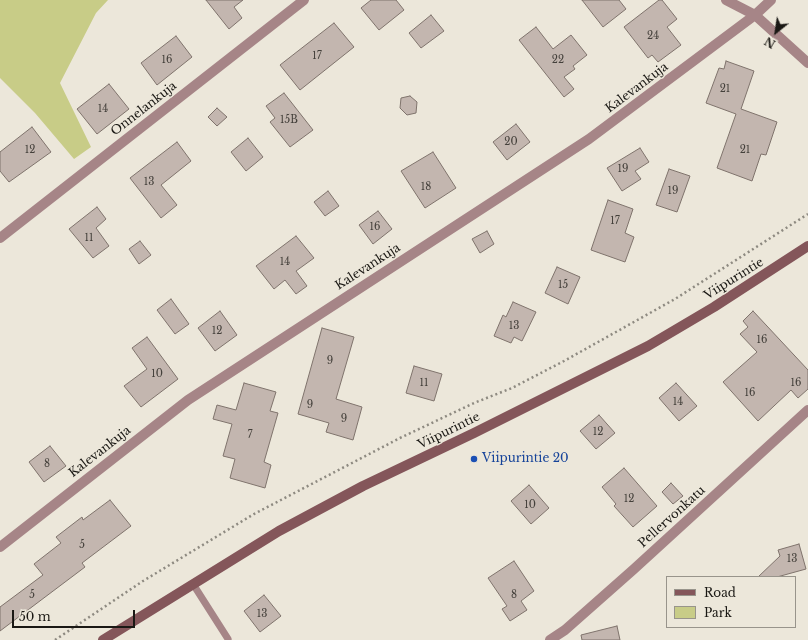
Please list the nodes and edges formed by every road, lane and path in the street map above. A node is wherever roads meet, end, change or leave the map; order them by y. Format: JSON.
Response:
{"nodes":[{"id":1,"x":304,"y":0,"type":"edge"},
{"id":2,"x":726,"y":0,"type":"edge"},
{"id":3,"x":771,"y":0,"type":"edge"},
{"id":4,"x":755,"y":15,"type":"junction"},
{"id":5,"x":808,"y":63,"type":"edge"},
{"id":6,"x":808,"y":214,"type":"edge"},
{"id":7,"x":0,"y":238,"type":"edge"},
{"id":8,"x":808,"y":246,"type":"edge"},
{"id":9,"x":808,"y":410,"type":"edge"},
{"id":10,"x":0,"y":547,"type":"edge"},
{"id":11,"x":193,"y":584,"type":"junction"},
{"id":12,"x":228,"y":639,"type":"dead end"},
{"id":13,"x":55,"y":640,"type":"edge"},
{"id":14,"x":103,"y":640,"type":"edge"},
{"id":15,"x":550,"y":640,"type":"edge"}],
"edges":[{"from":1,"to":7,"type":"street","name":"Onnelankuja"},
{"from":2,"to":4,"type":"street"},
{"from":3,"to":4,"type":"street","name":"Kalevankuja"},
{"from":4,"to":5,"type":"street"},
{"from":4,"to":10,"type":"street","name":"Kalevankuja"},
{"from":6,"to":13,"type":"path"},
{"from":8,"to":11,"type":"main road","name":"Viipurintie"},
{"from":9,"to":15,"type":"street","name":"Pellervonkatu"},
{"from":11,"to":12,"type":"lane"},
{"from":11,"to":14,"type":"main road","name":"Viipurintie"}]}
